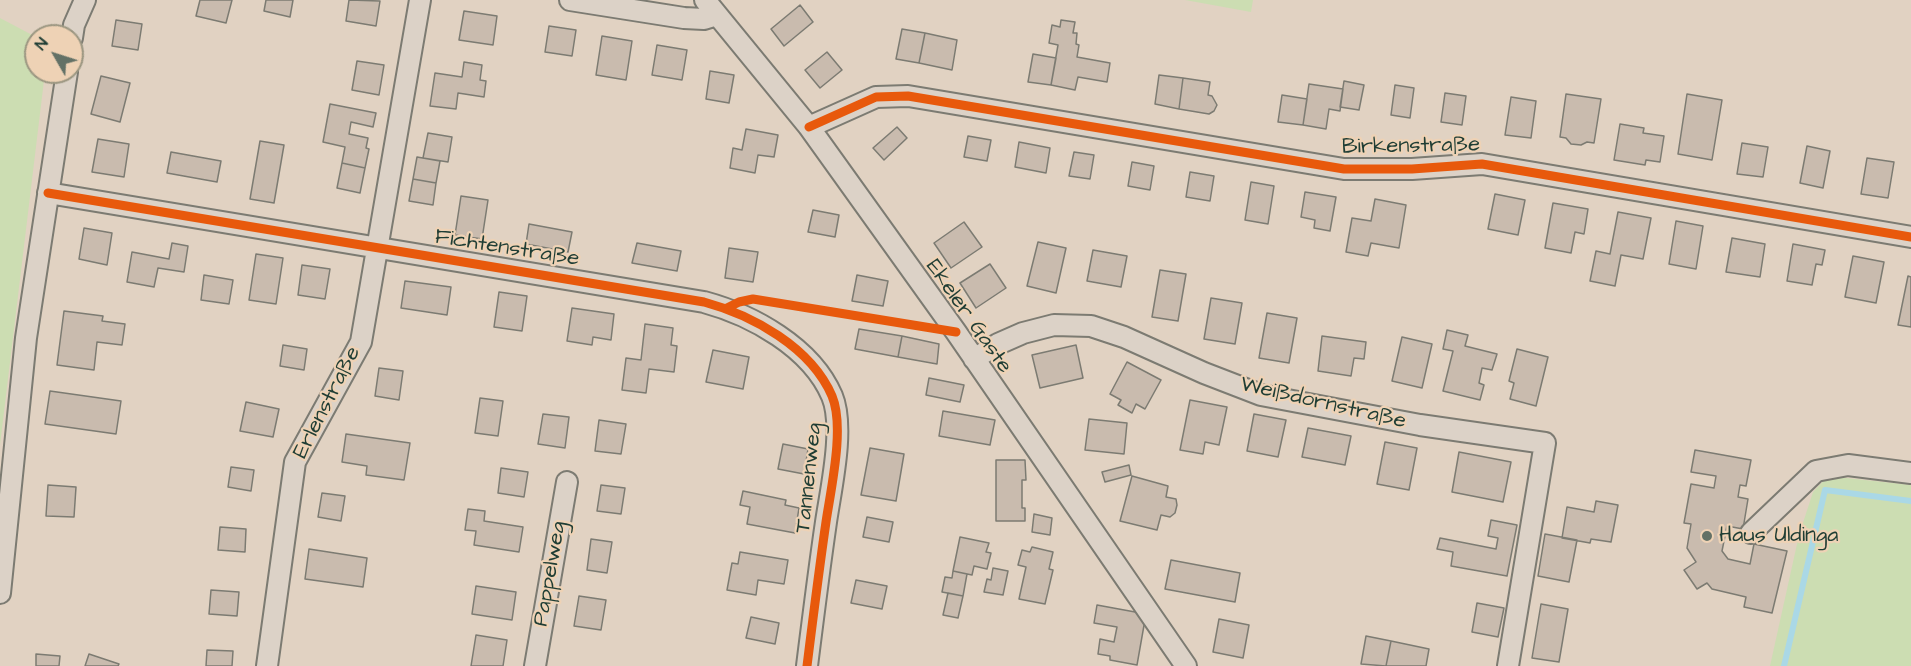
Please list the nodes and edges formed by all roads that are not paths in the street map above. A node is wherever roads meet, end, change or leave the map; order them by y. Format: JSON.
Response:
{"nodes":[{"id":1,"x":85,"y":0,"type":"edge"},
{"id":2,"x":420,"y":0,"type":"edge"},
{"id":3,"x":570,"y":0,"type":"edge"},
{"id":4,"x":711,"y":8,"type":"edge"},
{"id":5,"x":74,"y":24,"type":"edge"},
{"id":6,"x":65,"y":84,"type":"edge"},
{"id":7,"x":809,"y":127,"type":"junction"},
{"id":8,"x":48,"y":193,"type":"junction"},
{"id":9,"x":1911,"y":237,"type":"edge"},
{"id":10,"x":377,"y":247,"type":"junction"},
{"id":11,"x":727,"y":308,"type":"joint"},
{"id":12,"x":974,"y":359,"type":"junction"},
{"id":13,"x":1911,"y":472,"type":"edge"},
{"id":14,"x":567,"y":482,"type":"dead end"},
{"id":15,"x":1751,"y":533,"type":"dead end"},
{"id":16,"x":0,"y":593,"type":"edge"},
{"id":17,"x":267,"y":666,"type":"edge"},
{"id":18,"x":535,"y":666,"type":"edge"},
{"id":19,"x":807,"y":666,"type":"edge"},
{"id":20,"x":1186,"y":666,"type":"edge"},
{"id":21,"x":1508,"y":666,"type":"edge"}],
"edges":[{"from":1,"to":5,"type":"street"},
{"from":2,"to":10,"type":"street","name":"Erlenstraße"},
{"from":3,"to":4,"type":"street"},
{"from":4,"to":7,"type":"street","name":"Ekeler Gaste"},
{"from":6,"to":8,"type":"street"},
{"from":7,"to":9,"type":"street","name":"Birkenstraße"},
{"from":7,"to":12,"type":"street","name":"Ekeler Gaste"},
{"from":8,"to":10,"type":"street","name":"Fichtenstraße"},
{"from":8,"to":16,"type":"street"},
{"from":10,"to":11,"type":"street","name":"Fichtenstraße"},
{"from":10,"to":17,"type":"street","name":"Erlenstraße"},
{"from":11,"to":19,"type":"street","name":"Tannenweg"},
{"from":12,"to":20,"type":"street","name":"Ekeler Gaste"},
{"from":12,"to":21,"type":"street","name":"Weißdornstraße"},
{"from":13,"to":15,"type":"street"},
{"from":14,"to":18,"type":"street","name":"Pappelweg"}]}
